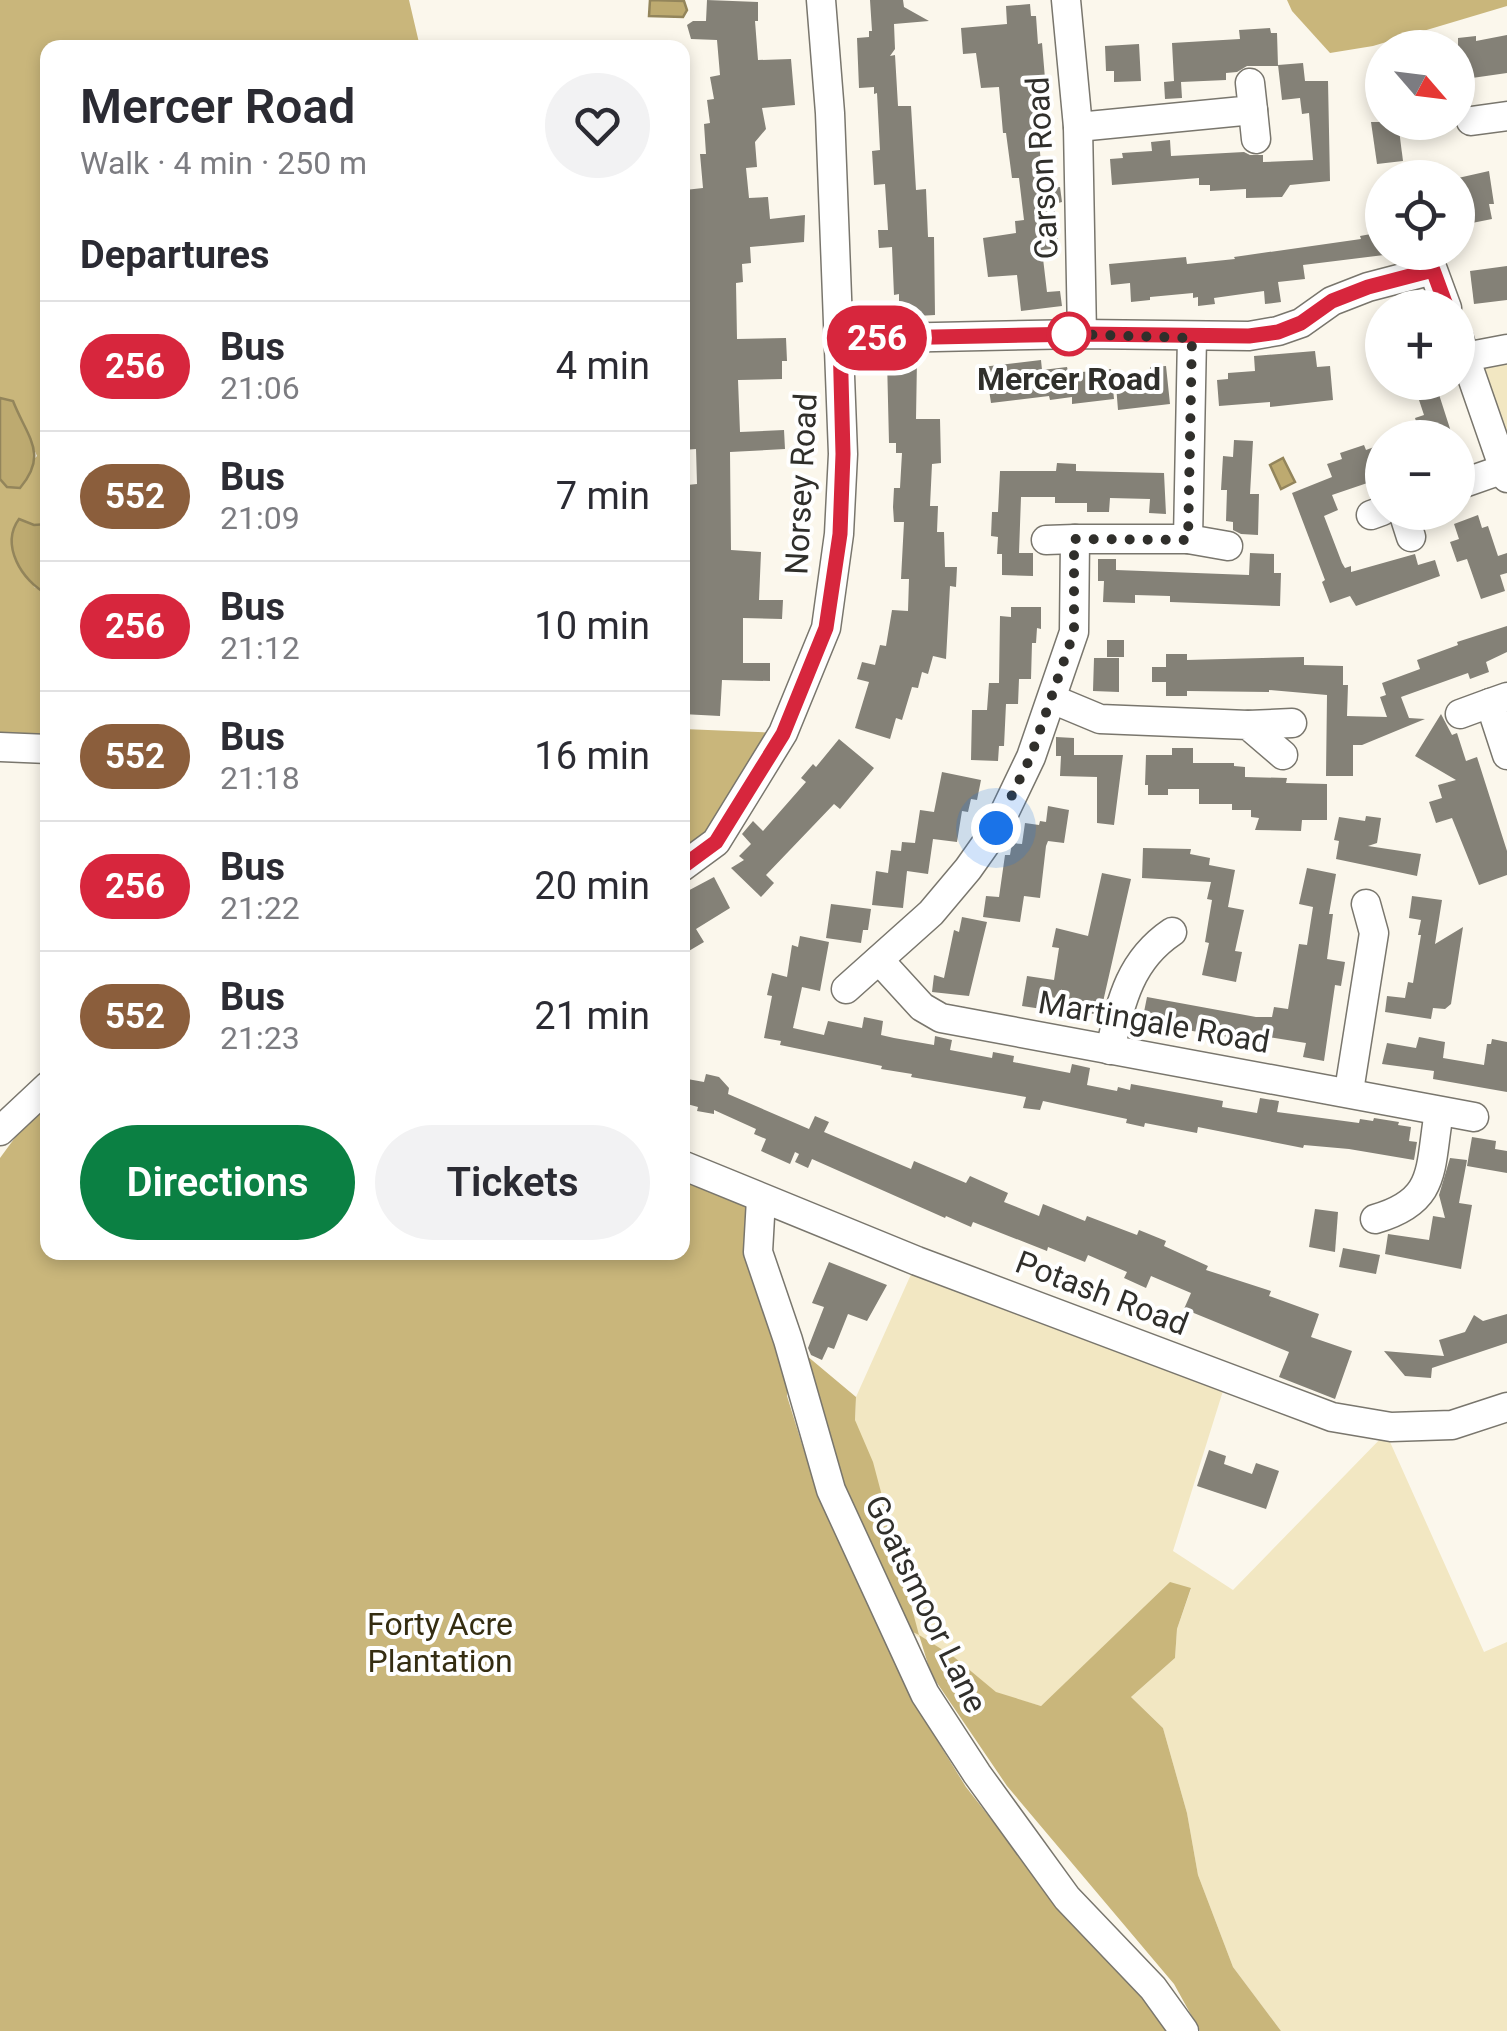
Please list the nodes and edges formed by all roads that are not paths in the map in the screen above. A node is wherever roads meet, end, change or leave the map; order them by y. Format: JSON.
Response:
{"nodes":[{"id":1,"x":822,"y":0,"type":"edge"},
{"id":2,"x":1066,"y":0,"type":"edge"},
{"id":3,"x":1507,"y":116,"type":"edge"},
{"id":4,"x":1475,"y":120,"type":"edge"},
{"id":5,"x":1078,"y":127,"type":"junction"},
{"id":6,"x":1256,"y":139,"type":"dead end"},
{"id":7,"x":1414,"y":270,"type":"edge"},
{"id":8,"x":1082,"y":334,"type":"junction"},
{"id":9,"x":1192,"y":338,"type":"junction"},
{"id":10,"x":840,"y":339,"type":"junction"},
{"id":11,"x":1475,"y":347,"type":"edge"},
{"id":12,"x":1507,"y":349,"type":"edge"},
{"id":13,"x":1475,"y":386,"type":"edge"},
{"id":14,"x":1505,"y":473,"type":"edge"},
{"id":15,"x":1475,"y":481,"type":"edge"},
{"id":16,"x":1188,"y":540,"type":"junction"},
{"id":17,"x":1228,"y":546,"type":"dead end"},
{"id":18,"x":1052,"y":699,"type":"junction"},
{"id":19,"x":1498,"y":700,"type":"edge"},
{"id":20,"x":1460,"y":714,"type":"dead end"},
{"id":21,"x":1292,"y":723,"type":"dead end"},
{"id":22,"x":1248,"y":724,"type":"junction"},
{"id":23,"x":0,"y":747,"type":"edge"},
{"id":24,"x":40,"y":748,"type":"edge"},
{"id":25,"x":1507,"y":755,"type":"edge"},
{"id":26,"x":1283,"y":756,"type":"dead end"},
{"id":27,"x":690,"y":861,"type":"edge"},
{"id":28,"x":1366,"y":904,"type":"dead end"},
{"id":29,"x":1172,"y":932,"type":"dead end"},
{"id":30,"x":879,"y":960,"type":"junction"},
{"id":31,"x":846,"y":989,"type":"dead end"},
{"id":32,"x":1110,"y":1050,"type":"junction"},
{"id":33,"x":1349,"y":1091,"type":"junction"},
{"id":34,"x":40,"y":1094,"type":"edge"},
{"id":35,"x":1439,"y":1112,"type":"junction"},
{"id":36,"x":1474,"y":1117,"type":"dead end"},
{"id":37,"x":0,"y":1131,"type":"edge"},
{"id":38,"x":690,"y":1168,"type":"edge"},
{"id":39,"x":761,"y":1199,"type":"junction"},
{"id":40,"x":1375,"y":1219,"type":"dead end"},
{"id":41,"x":1507,"y":1407,"type":"edge"},
{"id":42,"x":1184,"y":2031,"type":"edge"}],
"edges":[{"from":1,"to":10,"type":"street","name":"Norsey Road"},
{"from":2,"to":5,"type":"street","name":"Carson Road"},
{"from":3,"to":4,"type":"street"},
{"from":5,"to":6,"type":"street"},
{"from":5,"to":8,"type":"street","name":"Carson Road"},
{"from":7,"to":9,"type":"street"},
{"from":8,"to":9,"type":"street"},
{"from":8,"to":10,"type":"street"},
{"from":9,"to":16,"type":"street"},
{"from":10,"to":27,"type":"street","name":"Norsey Road"},
{"from":11,"to":12,"type":"street"},
{"from":13,"to":14,"type":"street"},
{"from":14,"to":15,"type":"street"},
{"from":16,"to":17,"type":"street"},
{"from":16,"to":18,"type":"street"},
{"from":18,"to":22,"type":"street"},
{"from":18,"to":30,"type":"street"},
{"from":19,"to":20,"type":"street"},
{"from":19,"to":25,"type":"street"},
{"from":21,"to":22,"type":"street"},
{"from":22,"to":26,"type":"street"},
{"from":23,"to":24,"type":"street"},
{"from":28,"to":33,"type":"street"},
{"from":29,"to":32,"type":"street"},
{"from":30,"to":31,"type":"street"},
{"from":30,"to":32,"type":"street","name":"Martingale Road"},
{"from":32,"to":33,"type":"street","name":"Martingale Road"},
{"from":33,"to":35,"type":"street","name":"Martingale Road"},
{"from":34,"to":37,"type":"street"},
{"from":35,"to":36,"type":"street","name":"Martingale Road"},
{"from":35,"to":40,"type":"street"},
{"from":38,"to":39,"type":"street","name":"Potash Road"},
{"from":39,"to":41,"type":"street","name":"Potash Road"},
{"from":39,"to":42,"type":"street","name":"Goatsmoor Lane"}]}
